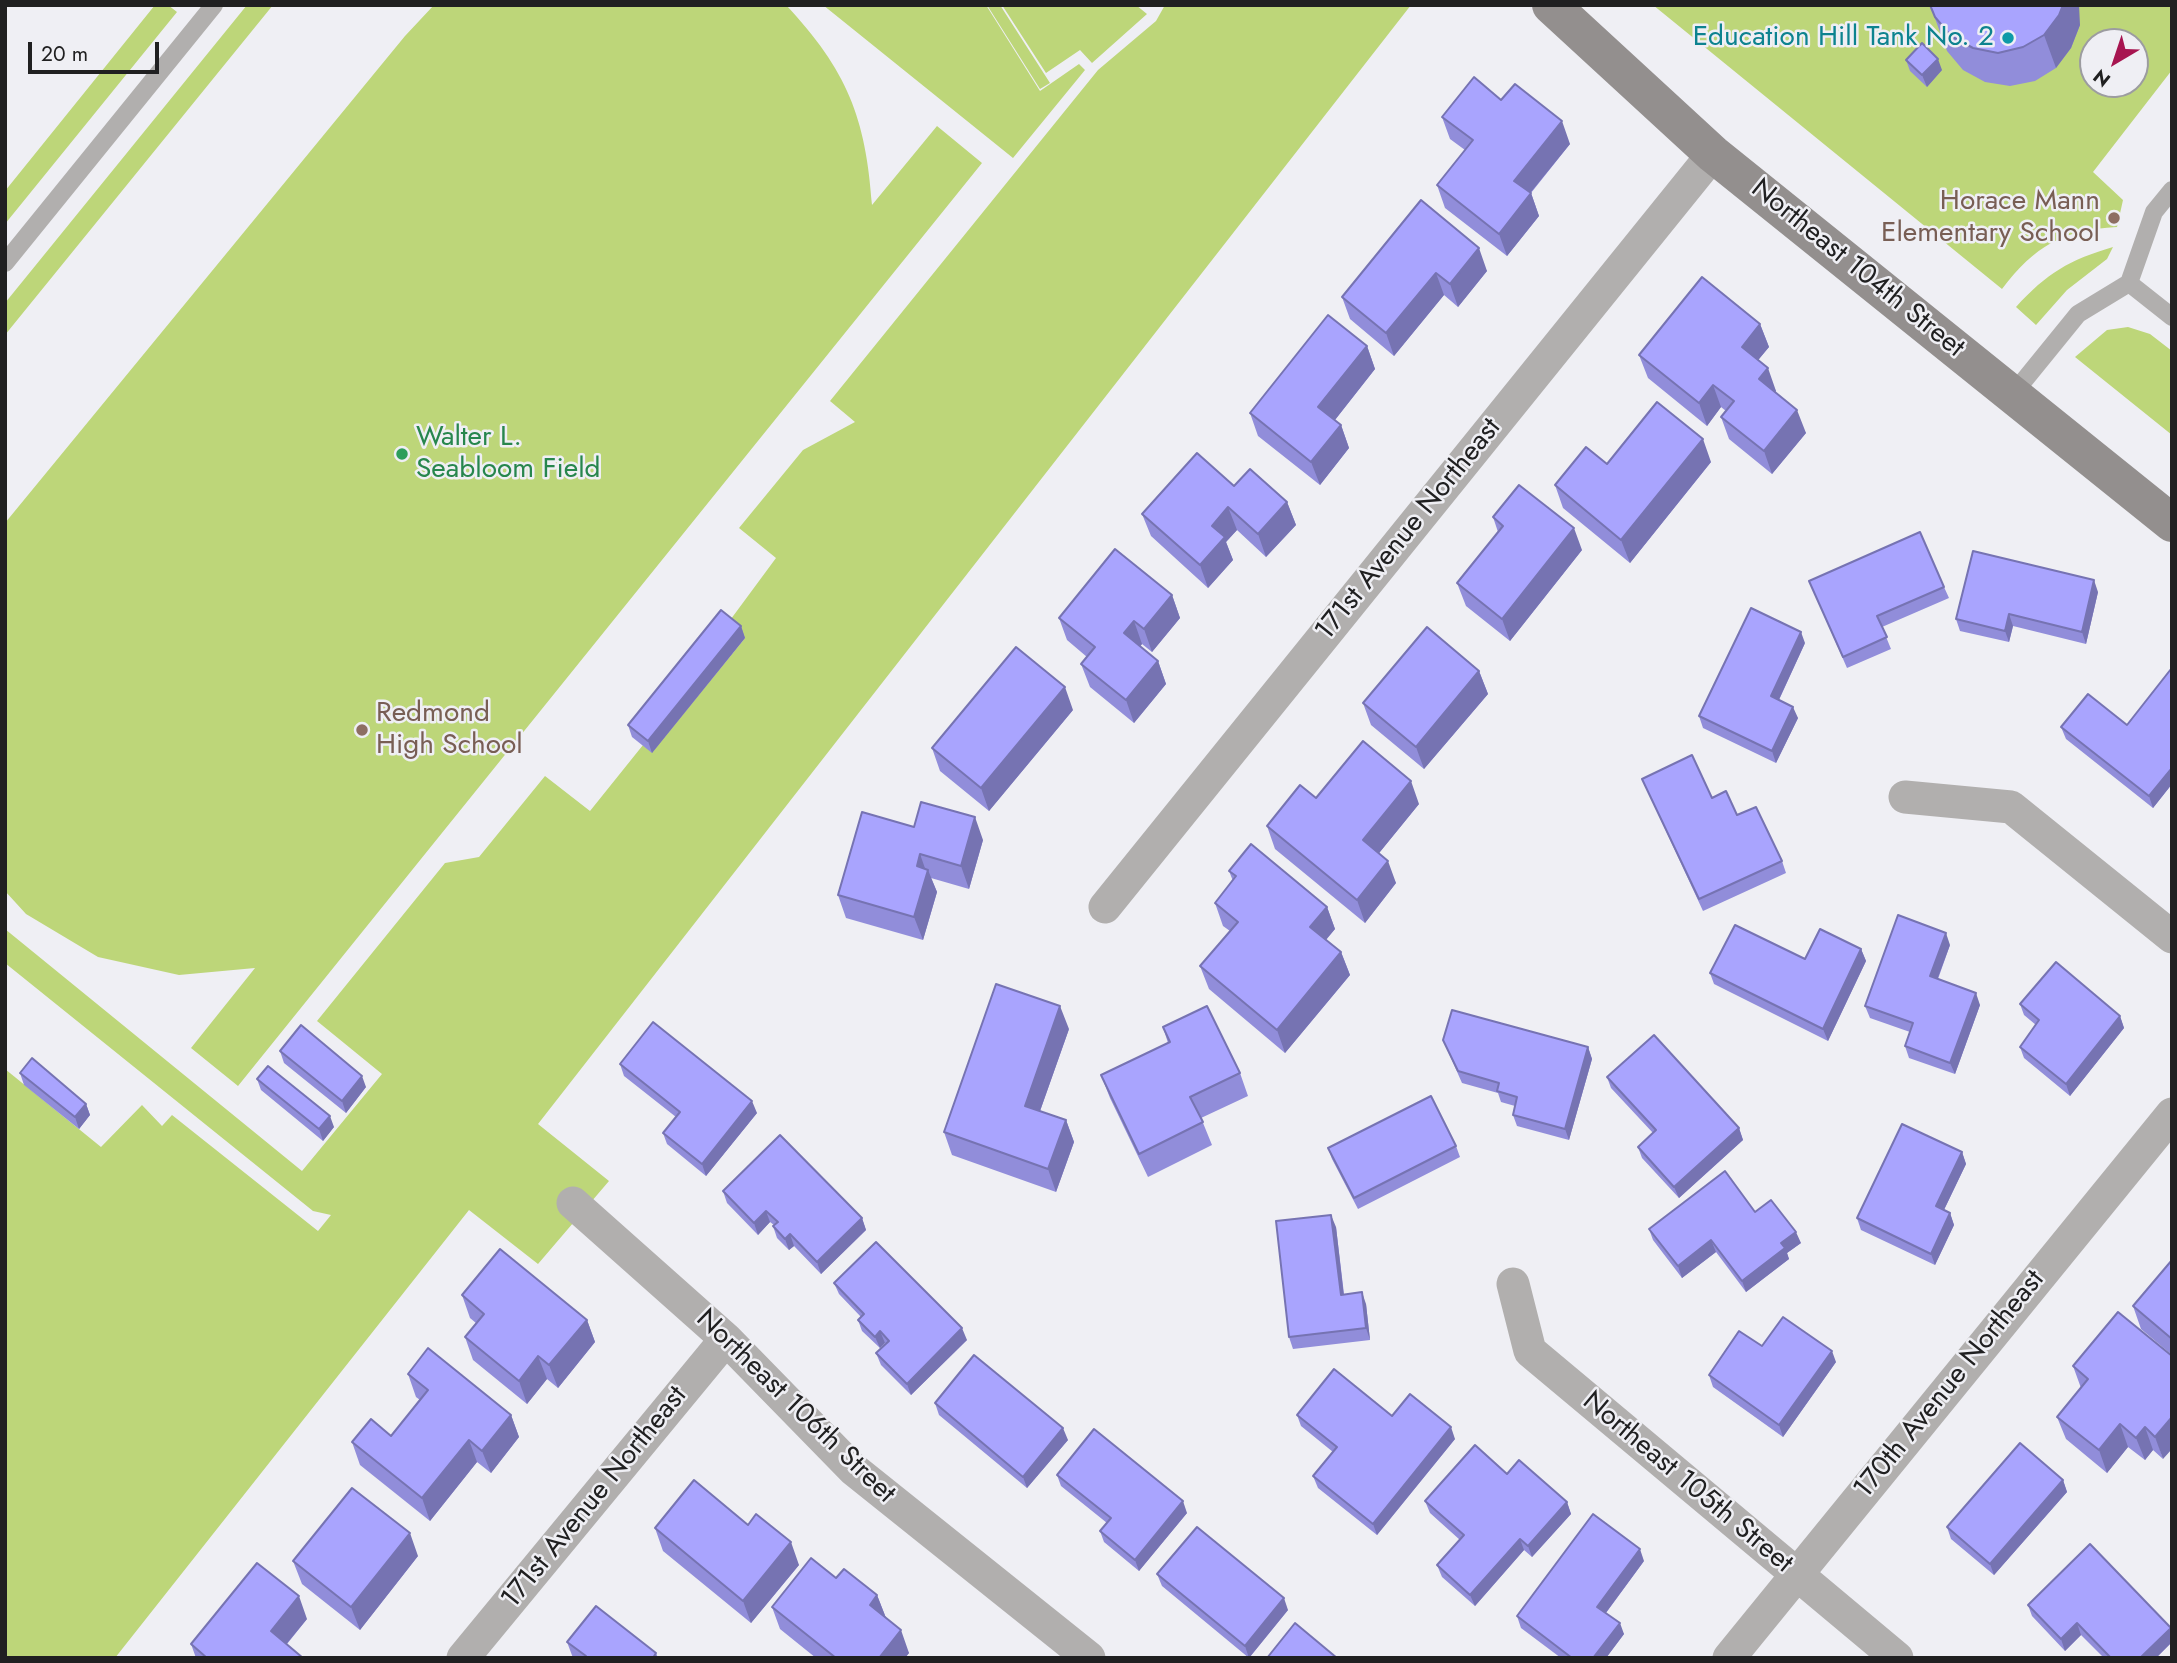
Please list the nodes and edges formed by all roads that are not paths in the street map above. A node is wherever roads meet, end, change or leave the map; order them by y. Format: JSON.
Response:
{"nodes":[{"id":1,"x":214,"y":5,"type":"edge"},
{"id":2,"x":1551,"y":5,"type":"edge"},
{"id":3,"x":1713,"y":154,"type":"junction"},
{"id":4,"x":2172,"y":190,"type":"edge"},
{"id":5,"x":5,"y":263,"type":"edge"},
{"id":6,"x":2129,"y":283,"type":"junction"},
{"id":7,"x":2172,"y":317,"type":"edge"},
{"id":8,"x":2014,"y":394,"type":"junction"},
{"id":9,"x":2172,"y":523,"type":"edge"},
{"id":10,"x":1905,"y":797,"type":"dead end"},
{"id":11,"x":1105,"y":906,"type":"dead end"},
{"id":12,"x":2172,"y":937,"type":"edge"},
{"id":13,"x":2172,"y":1114,"type":"edge"},
{"id":14,"x":573,"y":1203,"type":"dead end"},
{"id":15,"x":1513,"y":1284,"type":"dead end"},
{"id":16,"x":726,"y":1339,"type":"junction"},
{"id":17,"x":1795,"y":1574,"type":"junction"},
{"id":18,"x":463,"y":1658,"type":"edge"},
{"id":19,"x":1089,"y":1658,"type":"edge"},
{"id":20,"x":1729,"y":1658,"type":"edge"},
{"id":21,"x":1897,"y":1658,"type":"edge"}],
"edges":[{"from":1,"to":5,"type":"lane"},
{"from":2,"to":3,"type":"street","name":"Northeast 104th Street"},
{"from":3,"to":8,"type":"street","name":"Northeast 104th Street"},
{"from":3,"to":11,"type":"street","name":"171st Avenue Northeast"},
{"from":4,"to":6,"type":"lane"},
{"from":6,"to":7,"type":"lane"},
{"from":6,"to":8,"type":"lane"},
{"from":8,"to":9,"type":"street","name":"Northeast 104th Street"},
{"from":10,"to":12,"type":"street"},
{"from":13,"to":17,"type":"street","name":"170th Avenue Northeast"},
{"from":14,"to":16,"type":"street","name":"Northeast 106th Street"},
{"from":15,"to":17,"type":"street","name":"Northeast 105th Street"},
{"from":16,"to":18,"type":"street","name":"171st Avenue Northeast"},
{"from":16,"to":19,"type":"street","name":"Northeast 106th Street"},
{"from":17,"to":20,"type":"street","name":"170th Avenue Northeast"},
{"from":17,"to":21,"type":"street","name":"Northeast 105th Street"}]}
